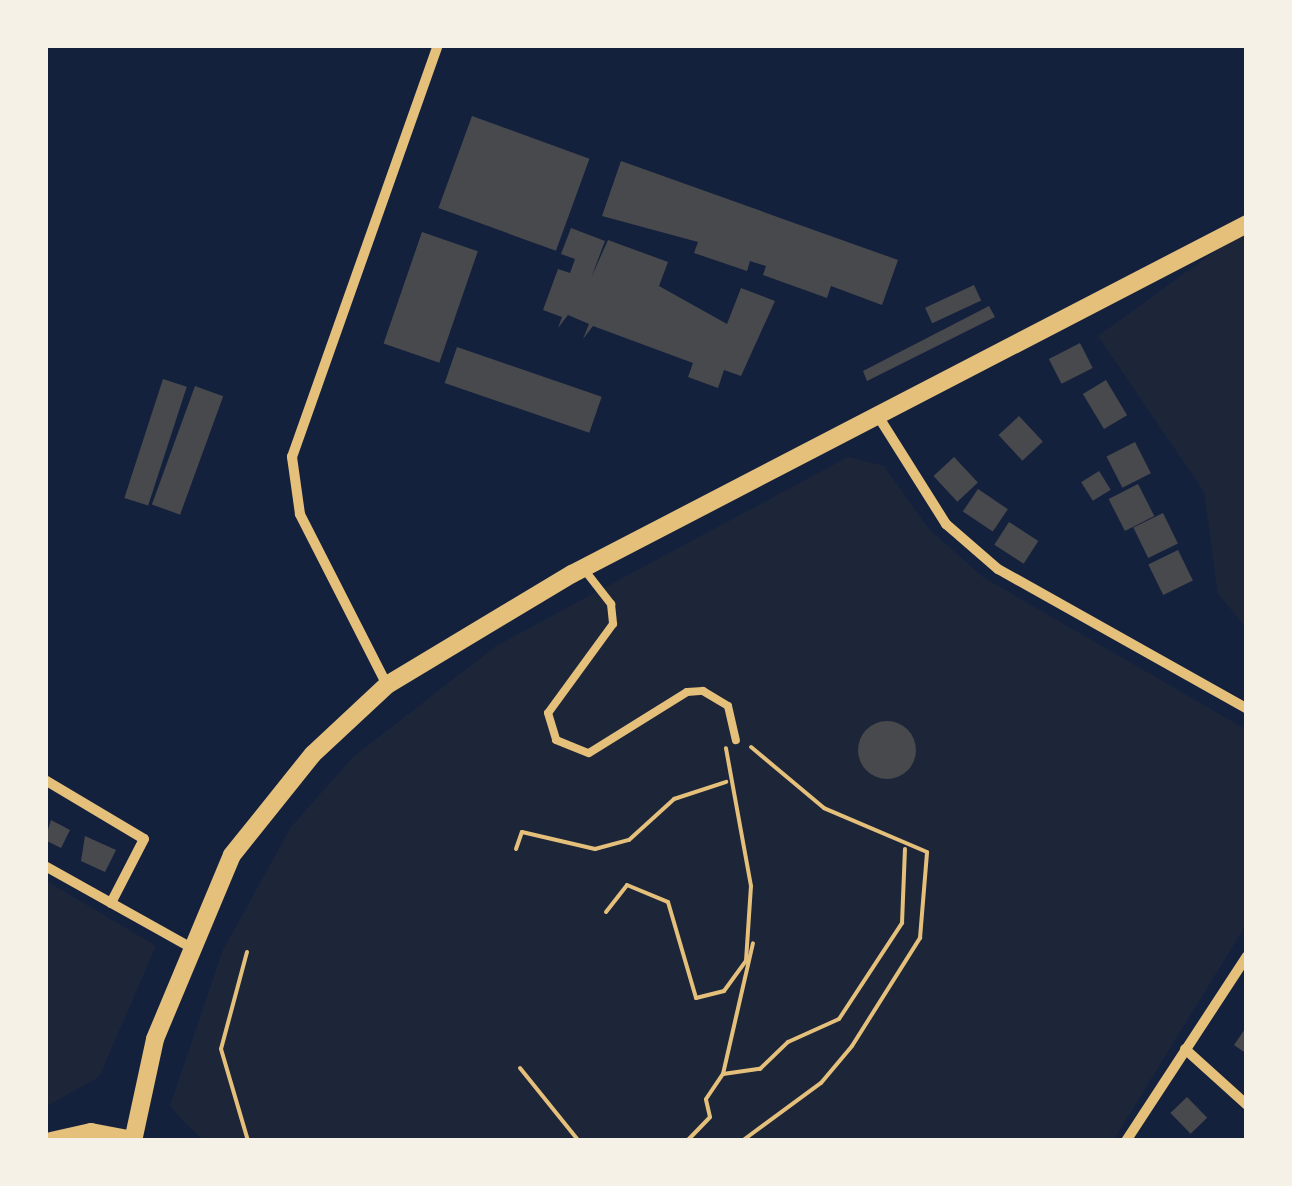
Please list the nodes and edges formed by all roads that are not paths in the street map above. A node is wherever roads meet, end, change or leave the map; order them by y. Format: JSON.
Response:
{"nodes":[{"id":1,"x":438,"y":45,"type":"edge"},
{"id":2,"x":1247,"y":224,"type":"edge"},
{"id":3,"x":878,"y":416,"type":"junction"},
{"id":4,"x":583,"y":568,"type":"junction"},
{"id":5,"x":388,"y":685,"type":"junction"},
{"id":6,"x":1247,"y":709,"type":"edge"},
{"id":7,"x":736,"y":740,"type":"road end"},
{"id":8,"x":45,"y":780,"type":"edge"},
{"id":9,"x":45,"y":866,"type":"edge"},
{"id":10,"x":111,"y":903,"type":"junction"},
{"id":11,"x":188,"y":946,"type":"junction"},
{"id":12,"x":1247,"y":956,"type":"edge"},
{"id":13,"x":1186,"y":1048,"type":"junction"},
{"id":14,"x":1247,"y":1105,"type":"edge"},
{"id":15,"x":51,"y":1141,"type":"edge"},
{"id":16,"x":134,"y":1141,"type":"edge"},
{"id":17,"x":1126,"y":1141,"type":"edge"}],
"edges":[{"from":1,"to":5,"type":"street"},
{"from":2,"to":3,"type":"street"},
{"from":3,"to":4,"type":"street"},
{"from":3,"to":6,"type":"street"},
{"from":4,"to":5,"type":"street"},
{"from":4,"to":7,"type":"lane"},
{"from":5,"to":11,"type":"street"},
{"from":8,"to":10,"type":"street"},
{"from":9,"to":10,"type":"street"},
{"from":10,"to":11,"type":"street"},
{"from":11,"to":16,"type":"street"},
{"from":12,"to":13,"type":"street"},
{"from":13,"to":14,"type":"street"},
{"from":13,"to":17,"type":"street"},
{"from":15,"to":16,"type":"street"}]}
